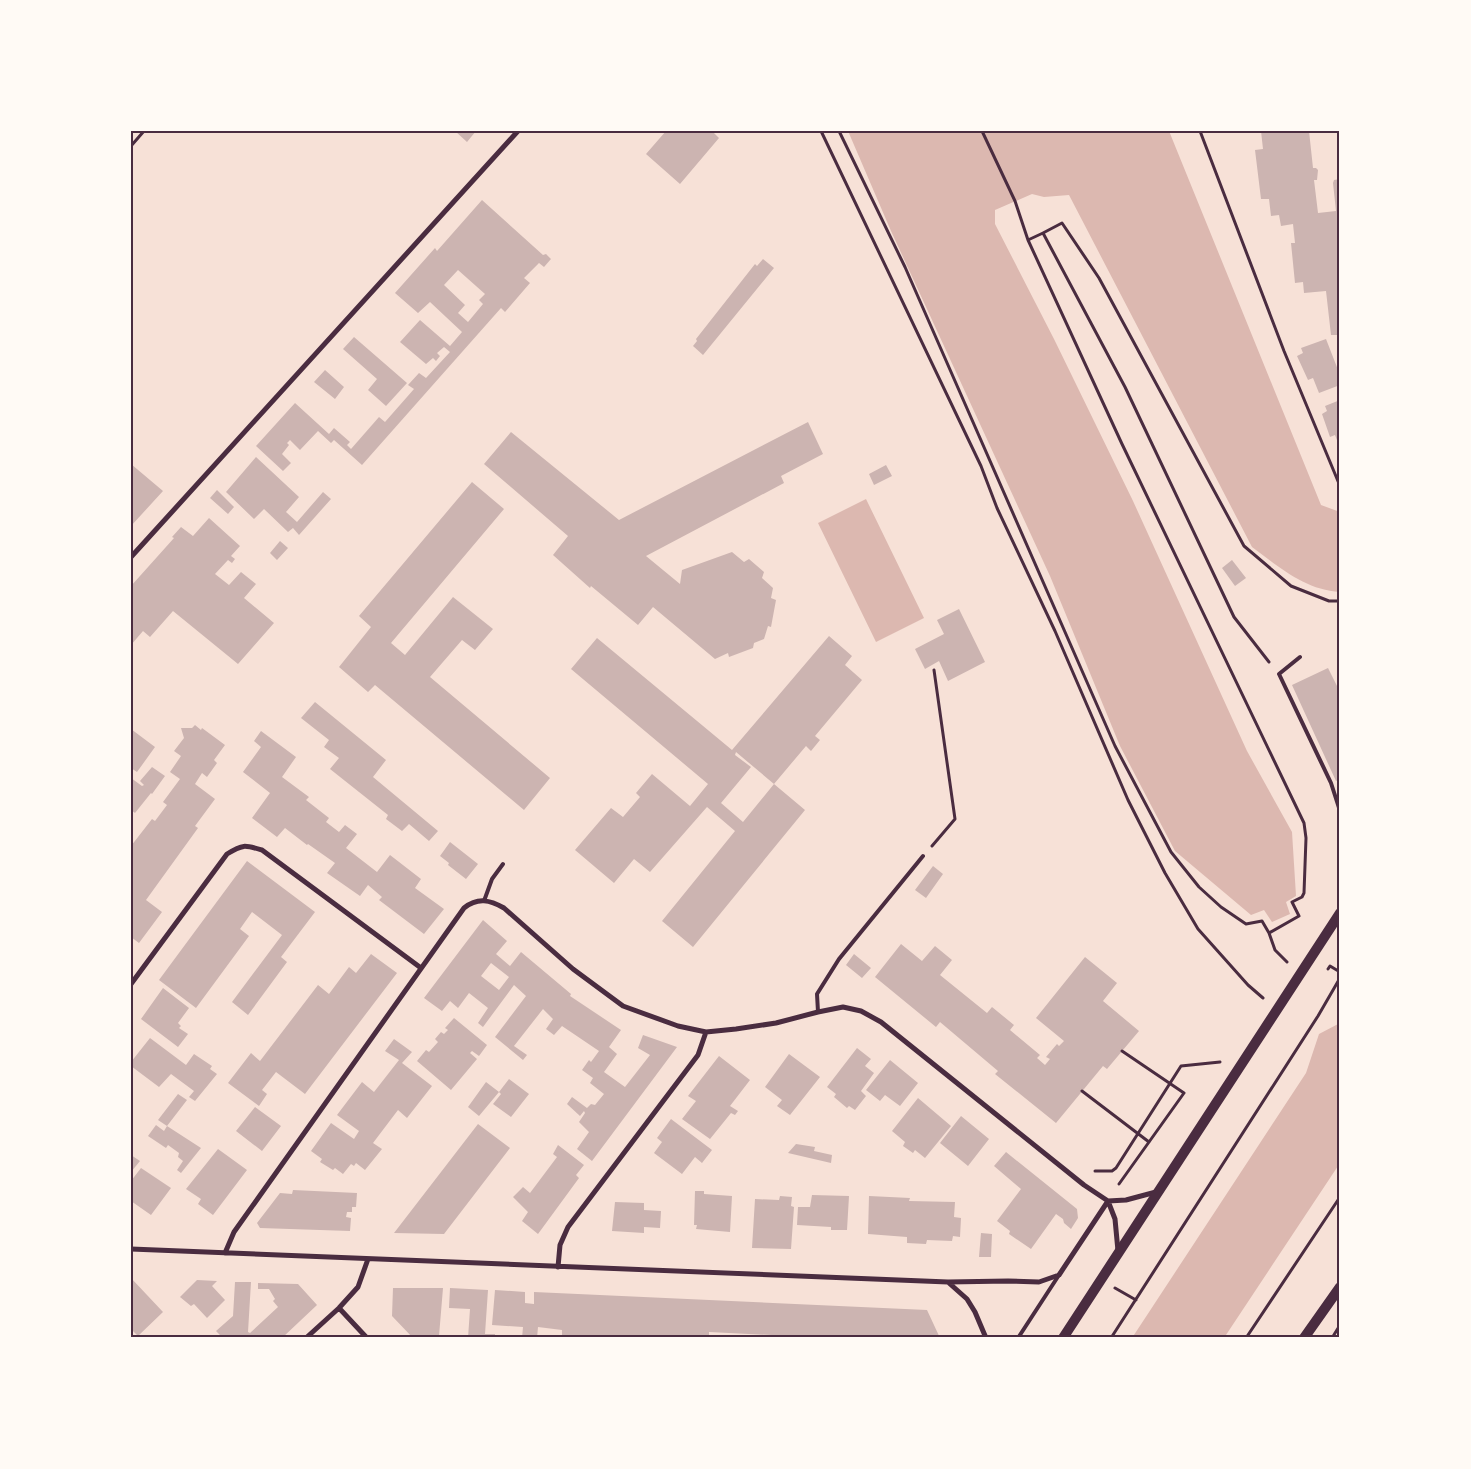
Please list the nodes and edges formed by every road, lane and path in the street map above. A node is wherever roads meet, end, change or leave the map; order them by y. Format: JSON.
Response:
{"nodes":[{"id":1,"x":144,"y":131,"type":"edge"},
{"id":2,"x":518,"y":131,"type":"edge"},
{"id":3,"x":821,"y":131,"type":"edge"},
{"id":4,"x":839,"y":131,"type":"edge"},
{"id":5,"x":982,"y":131,"type":"edge"},
{"id":6,"x":1200,"y":131,"type":"edge"},
{"id":7,"x":131,"y":146,"type":"edge"},
{"id":8,"x":1042,"y":233,"type":"junction"},
{"id":9,"x":1028,"y":240,"type":"junction"},
{"id":10,"x":1337,"y":473,"type":"edge"},
{"id":11,"x":1340,"y":486,"type":"edge"},
{"id":12,"x":131,"y":558,"type":"edge"},
{"id":13,"x":1340,"y":601,"type":"edge"},
{"id":14,"x":1300,"y":657,"type":"dead end"},
{"id":15,"x":934,"y":670,"type":"dead end"},
{"id":16,"x":1279,"y":674,"type":"junction"},
{"id":17,"x":1340,"y":811,"type":"edge"},
{"id":18,"x":923,"y":856,"type":"joint"},
{"id":19,"x":503,"y":864,"type":"dead end"},
{"id":20,"x":484,"y":901,"type":"junction"},
{"id":21,"x":1340,"y":914,"type":"edge"},
{"id":22,"x":1269,"y":933,"type":"junction"},
{"id":23,"x":421,"y":968,"type":"junction"},
{"id":24,"x":1300,"y":975,"type":"junction"},
{"id":25,"x":1340,"y":978,"type":"edge"},
{"id":26,"x":131,"y":984,"type":"edge"},
{"id":27,"x":1278,"y":1009,"type":"junction"},
{"id":28,"x":818,"y":1012,"type":"junction"},
{"id":29,"x":706,"y":1032,"type":"junction"},
{"id":30,"x":1122,"y":1051,"type":"dead end"},
{"id":31,"x":1221,"y":1062,"type":"dead end"},
{"id":32,"x":1170,"y":1084,"type":"junction"},
{"id":33,"x":1082,"y":1091,"type":"dead end"},
{"id":34,"x":1138,"y":1134,"type":"junction"},
{"id":35,"x":1149,"y":1142,"type":"junction"},
{"id":36,"x":1094,"y":1171,"type":"dead end"},
{"id":37,"x":1158,"y":1192,"type":"junction"},
{"id":38,"x":1340,"y":1197,"type":"edge"},
{"id":39,"x":1108,"y":1201,"type":"junction"},
{"id":40,"x":131,"y":1249,"type":"edge"},
{"id":41,"x":1118,"y":1251,"type":"junction"},
{"id":42,"x":224,"y":1253,"type":"junction"},
{"id":43,"x":368,"y":1259,"type":"junction"},
{"id":44,"x":558,"y":1266,"type":"junction"},
{"id":45,"x":1059,"y":1275,"type":"junction"},
{"id":46,"x":948,"y":1282,"type":"junction"},
{"id":47,"x":1110,"y":1285,"type":"dead end"},
{"id":48,"x":1340,"y":1287,"type":"edge"},
{"id":49,"x":1136,"y":1300,"type":"junction"},
{"id":50,"x":339,"y":1308,"type":"junction"},
{"id":51,"x":1340,"y":1325,"type":"edge"},
{"id":52,"x":306,"y":1338,"type":"edge"},
{"id":53,"x":368,"y":1338,"type":"edge"},
{"id":54,"x":986,"y":1338,"type":"edge"},
{"id":55,"x":1018,"y":1338,"type":"edge"},
{"id":56,"x":1063,"y":1338,"type":"edge"},
{"id":57,"x":1110,"y":1338,"type":"edge"},
{"id":58,"x":1246,"y":1338,"type":"edge"},
{"id":59,"x":1304,"y":1338,"type":"edge"},
{"id":60,"x":1332,"y":1338,"type":"edge"}],
"edges":[{"from":1,"to":7,"type":"path"},
{"from":2,"to":12,"type":"street"},
{"from":3,"to":27,"type":"path"},
{"from":4,"to":22,"type":"path"},
{"from":5,"to":9,"type":"path"},
{"from":6,"to":10,"type":"path"},
{"from":8,"to":9,"type":"path"},
{"from":8,"to":13,"type":"path"},
{"from":8,"to":16,"type":"path"},
{"from":9,"to":22,"type":"path"},
{"from":10,"to":11,"type":"path"},
{"from":14,"to":16,"type":"lane"},
{"from":15,"to":18,"type":"path"},
{"from":16,"to":17,"type":"lane"},
{"from":18,"to":28,"type":"lane"},
{"from":19,"to":20,"type":"lane"},
{"from":20,"to":23,"type":"street"},
{"from":20,"to":29,"type":"street"},
{"from":21,"to":24,"type":"main road"},
{"from":22,"to":24,"type":"path"},
{"from":23,"to":26,"type":"street"},
{"from":23,"to":42,"type":"street"},
{"from":24,"to":27,"type":"main road"},
{"from":25,"to":49,"type":"path"},
{"from":27,"to":37,"type":"main road"},
{"from":28,"to":29,"type":"street"},
{"from":28,"to":39,"type":"street"},
{"from":29,"to":44,"type":"street"},
{"from":30,"to":32,"type":"path"},
{"from":31,"to":32,"type":"path"},
{"from":32,"to":34,"type":"path"},
{"from":32,"to":35,"type":"path"},
{"from":33,"to":34,"type":"path"},
{"from":34,"to":35,"type":"path"},
{"from":34,"to":36,"type":"path"},
{"from":35,"to":39,"type":"path"},
{"from":37,"to":39,"type":"street"},
{"from":37,"to":41,"type":"main road"},
{"from":38,"to":58,"type":"path"},
{"from":39,"to":41,"type":"street"},
{"from":39,"to":45,"type":"street"},
{"from":40,"to":42,"type":"street"},
{"from":41,"to":56,"type":"main road"},
{"from":42,"to":43,"type":"street"},
{"from":43,"to":44,"type":"street"},
{"from":43,"to":50,"type":"street"},
{"from":44,"to":46,"type":"street"},
{"from":45,"to":46,"type":"street"},
{"from":45,"to":55,"type":"lane"},
{"from":46,"to":54,"type":"street"},
{"from":47,"to":49,"type":"path"},
{"from":48,"to":59,"type":"main road"},
{"from":49,"to":57,"type":"path"},
{"from":50,"to":52,"type":"street"},
{"from":50,"to":53,"type":"street"},
{"from":51,"to":60,"type":"path"}]}
